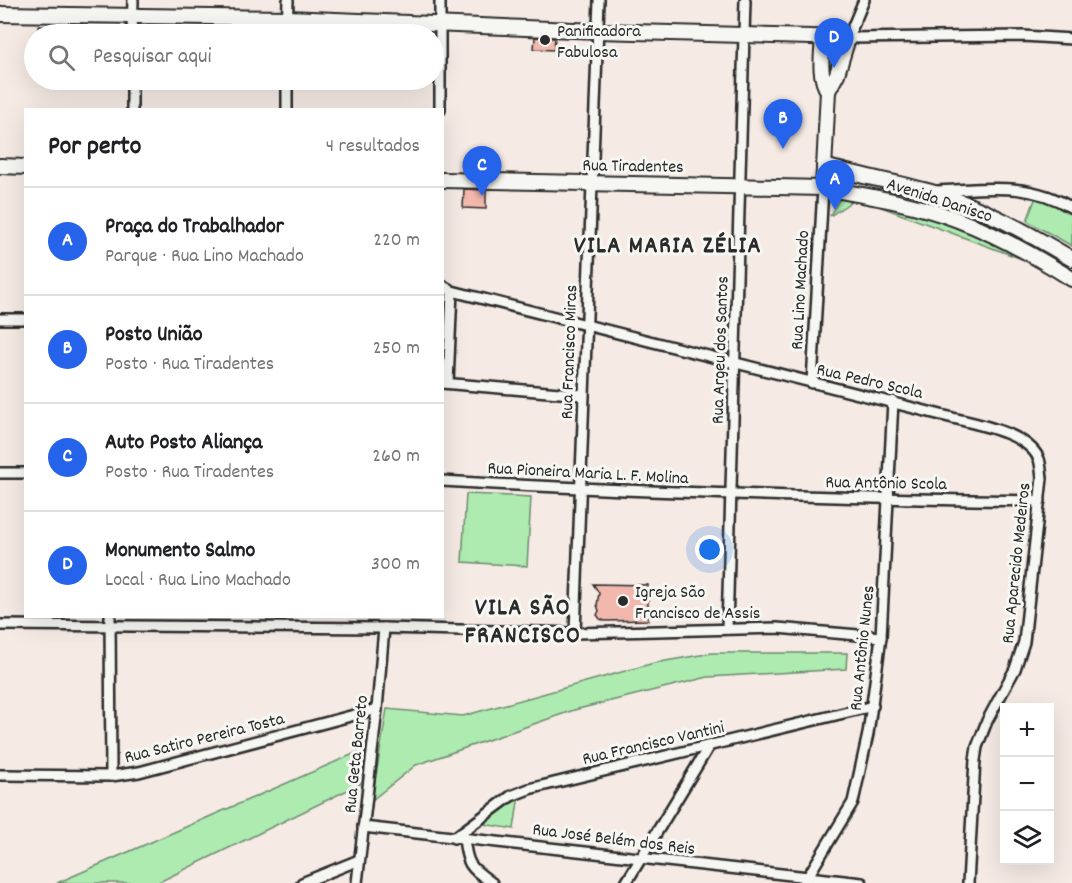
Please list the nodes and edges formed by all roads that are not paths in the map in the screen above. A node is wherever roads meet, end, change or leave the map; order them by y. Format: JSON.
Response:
{"nodes":[{"id":1,"x":133,"y":0,"type":"edge"},
{"id":2,"x":288,"y":0,"type":"edge"},
{"id":3,"x":440,"y":0,"type":"edge"},
{"id":4,"x":599,"y":0,"type":"edge"},
{"id":5,"x":745,"y":0,"type":"edge"},
{"id":6,"x":864,"y":0,"type":"edge"},
{"id":7,"x":0,"y":14,"type":"edge"},
{"id":8,"x":132,"y":15,"type":"junction"},
{"id":9,"x":287,"y":18,"type":"junction"},
{"id":10,"x":132,"y":24,"type":"edge"},
{"id":11,"x":287,"y":24,"type":"edge"},
{"id":12,"x":439,"y":24,"type":"joint"},
{"id":13,"x":444,"y":24,"type":"edge"},
{"id":14,"x":598,"y":31,"type":"junction"},
{"id":15,"x":744,"y":35,"type":"junction"},
{"id":16,"x":823,"y":38,"type":"junction"},
{"id":17,"x":848,"y":38,"type":"junction"},
{"id":18,"x":1072,"y":39,"type":"edge"},
{"id":19,"x":132,"y":90,"type":"edge"},
{"id":20,"x":287,"y":90,"type":"edge"},
{"id":21,"x":440,"y":90,"type":"edge"},
{"id":22,"x":828,"y":91,"type":"junction"},
{"id":23,"x":132,"y":108,"type":"edge"},
{"id":24,"x":287,"y":108,"type":"edge"},
{"id":25,"x":440,"y":108,"type":"edge"},
{"id":26,"x":0,"y":166,"type":"edge"},
{"id":27,"x":824,"y":166,"type":"junction"},
{"id":28,"x":24,"y":167,"type":"edge"},
{"id":29,"x":444,"y":180,"type":"edge"},
{"id":30,"x":591,"y":183,"type":"junction"},
{"id":31,"x":741,"y":185,"type":"junction"},
{"id":32,"x":823,"y":188,"type":"junction"},
{"id":33,"x":930,"y":192,"type":"junction"},
{"id":34,"x":1072,"y":208,"type":"edge"},
{"id":35,"x":1072,"y":259,"type":"edge"},
{"id":36,"x":1072,"y":279,"type":"edge"},
{"id":37,"x":444,"y":286,"type":"edge"},
{"id":38,"x":452,"y":291,"type":"junction"},
{"id":39,"x":0,"y":319,"type":"edge"},
{"id":40,"x":24,"y":319,"type":"edge"},
{"id":41,"x":585,"y":326,"type":"junction"},
{"id":42,"x":734,"y":364,"type":"junction"},
{"id":43,"x":445,"y":383,"type":"edge"},
{"id":44,"x":812,"y":383,"type":"junction"},
{"id":45,"x":582,"y":395,"type":"junction"},
{"id":46,"x":893,"y":401,"type":"junction"},
{"id":47,"x":1007,"y":434,"type":"joint"},
{"id":48,"x":0,"y":473,"type":"edge"},
{"id":49,"x":24,"y":473,"type":"edge"},
{"id":50,"x":444,"y":481,"type":"edge"},
{"id":51,"x":580,"y":489,"type":"junction"},
{"id":52,"x":731,"y":495,"type":"junction"},
{"id":53,"x":889,"y":498,"type":"junction"},
{"id":54,"x":1041,"y":501,"type":"junction"},
{"id":55,"x":110,"y":618,"type":"edge"},
{"id":56,"x":0,"y":625,"type":"edge"},
{"id":57,"x":110,"y":627,"type":"junction"},
{"id":58,"x":384,"y":628,"type":"junction"},
{"id":59,"x":727,"y":629,"type":"junction"},
{"id":60,"x":575,"y":633,"type":"junction"},
{"id":61,"x":881,"y":637,"type":"junction"},
{"id":62,"x":873,"y":706,"type":"junction"},
{"id":63,"x":377,"y":709,"type":"junction"},
{"id":64,"x":709,"y":746,"type":"junction"},
{"id":65,"x":0,"y":775,"type":"edge"},
{"id":66,"x":111,"y":776,"type":"junction"},
{"id":67,"x":363,"y":827,"type":"junction"},
{"id":68,"x":459,"y":838,"type":"junction"},
{"id":69,"x":641,"y":858,"type":"junction"},
{"id":70,"x":359,"y":860,"type":"junction"},
{"id":71,"x":806,"y":880,"type":"edge"},
{"id":72,"x":302,"y":883,"type":"edge"},
{"id":73,"x":357,"y":883,"type":"edge"},
{"id":74,"x":492,"y":883,"type":"edge"},
{"id":75,"x":626,"y":883,"type":"edge"},
{"id":76,"x":862,"y":883,"type":"edge"},
{"id":77,"x":968,"y":883,"type":"edge"}],
"edges":[{"from":1,"to":8,"type":"street"},
{"from":2,"to":9,"type":"street"},
{"from":3,"to":12,"type":"street"},
{"from":4,"to":14,"type":"street","name":"Rua Francisco Miras"},
{"from":5,"to":15,"type":"street","name":"Rua Argeu dos Santos"},
{"from":6,"to":17,"type":"street","name":"Rua Lino Machado"},
{"from":7,"to":8,"type":"main road"},
{"from":8,"to":9,"type":"main road"},
{"from":8,"to":10,"type":"street"},
{"from":9,"to":11,"type":"street"},
{"from":9,"to":12,"type":"main road"},
{"from":13,"to":14,"type":"main road"},
{"from":14,"to":15,"type":"main road"},
{"from":14,"to":30,"type":"street","name":"Rua Francisco Miras"},
{"from":15,"to":16,"type":"main road"},
{"from":15,"to":31,"type":"street","name":"Rua Argeu dos Santos"},
{"from":16,"to":17,"type":"main road"},
{"from":16,"to":22,"type":"main road","name":"Rua Lino Machado"},
{"from":17,"to":18,"type":"street"},
{"from":17,"to":22,"type":"main road","name":"Rua Lino Machado"},
{"from":19,"to":23,"type":"street"},
{"from":20,"to":24,"type":"street"},
{"from":21,"to":25,"type":"street"},
{"from":22,"to":27,"type":"main road","name":"Rua Lino Machado"},
{"from":26,"to":28,"type":"main road"},
{"from":27,"to":32,"type":"main road","name":"Rua Lino Machado"},
{"from":27,"to":33,"type":"main road","name":"Avenida Danisco"},
{"from":29,"to":30,"type":"main road","name":"Rua Tiradentes"},
{"from":30,"to":31,"type":"main road","name":"Rua Tiradentes"},
{"from":30,"to":41,"type":"street","name":"Rua Francisco Miras"},
{"from":31,"to":32,"type":"main road","name":"Rua Tiradentes"},
{"from":31,"to":42,"type":"street","name":"Rua Argeu dos Santos"},
{"from":32,"to":36,"type":"main road","name":"Avenida Danisco"},
{"from":32,"to":44,"type":"street","name":"Rua Lino Machado"},
{"from":33,"to":34,"type":"street"},
{"from":33,"to":35,"type":"main road","name":"Avenida Danisco"},
{"from":37,"to":38,"type":"street","name":"Rua Pedro Scola"},
{"from":38,"to":41,"type":"street","name":"Rua Pedro Scola"},
{"from":38,"to":43,"type":"street"},
{"from":39,"to":40,"type":"street"},
{"from":41,"to":42,"type":"street","name":"Rua Pedro Scola"},
{"from":41,"to":45,"type":"street","name":"Rua Francisco Miras"},
{"from":42,"to":44,"type":"street","name":"Rua Pedro Scola"},
{"from":42,"to":52,"type":"street","name":"Rua Argeu dos Santos"},
{"from":43,"to":45,"type":"street"},
{"from":44,"to":46,"type":"street","name":"Rua Pedro Scola"},
{"from":45,"to":51,"type":"street","name":"Rua Francisco Miras"},
{"from":46,"to":47,"type":"street","name":"Rua Pedro Scola"},
{"from":46,"to":53,"type":"street","name":"Rua Antônio Nunes"},
{"from":47,"to":54,"type":"street","name":"Rua Aparecido Medeiros"},
{"from":48,"to":49,"type":"street"},
{"from":50,"to":51,"type":"street","name":"Rua Pioneira Maria L. F. Molina"},
{"from":51,"to":52,"type":"street","name":"Rua Pioneira Maria L. F. Molina"},
{"from":51,"to":60,"type":"street","name":"Rua Francisco Miras"},
{"from":52,"to":53,"type":"street","name":"Rua Antônio Scola"},
{"from":52,"to":59,"type":"street","name":"Rua Argeu dos Santos"},
{"from":53,"to":54,"type":"street","name":"Rua Antônio Scola"},
{"from":53,"to":61,"type":"street","name":"Rua Antônio Nunes"},
{"from":54,"to":77,"type":"street","name":"Rua Aparecido Medeiros"},
{"from":55,"to":57,"type":"street"},
{"from":56,"to":57,"type":"street"},
{"from":57,"to":58,"type":"street"},
{"from":57,"to":66,"type":"street"},
{"from":58,"to":60,"type":"street"},
{"from":58,"to":63,"type":"street","name":"Rua Geta Barreto"},
{"from":59,"to":60,"type":"street"},
{"from":59,"to":61,"type":"street"},
{"from":61,"to":62,"type":"street","name":"Rua Antônio Nunes"},
{"from":62,"to":64,"type":"street","name":"Rua Francisco Vantini"},
{"from":62,"to":71,"type":"street","name":"Rua Antônio Nunes"},
{"from":63,"to":66,"type":"street","name":"Rua Satiro Pereira Tosta"},
{"from":63,"to":67,"type":"street","name":"Rua Geta Barreto"},
{"from":64,"to":68,"type":"street","name":"Rua Francisco Vantini"},
{"from":64,"to":69,"type":"street"},
{"from":65,"to":66,"type":"street","name":"Rua Satiro Pereira Tosta"},
{"from":67,"to":68,"type":"street","name":"Rua José Belém dos Reis"},
{"from":67,"to":70,"type":"street","name":"Rua Geta Barreto"},
{"from":68,"to":69,"type":"street","name":"Rua José Belém dos Reis"},
{"from":68,"to":74,"type":"street"},
{"from":69,"to":71,"type":"street","name":"Rua José Belém dos Reis"},
{"from":69,"to":75,"type":"street"},
{"from":70,"to":72,"type":"street"},
{"from":70,"to":73,"type":"street","name":"Rua Geta Barreto"},
{"from":71,"to":76,"type":"street","name":"Rua José Belém dos Reis"}]}
